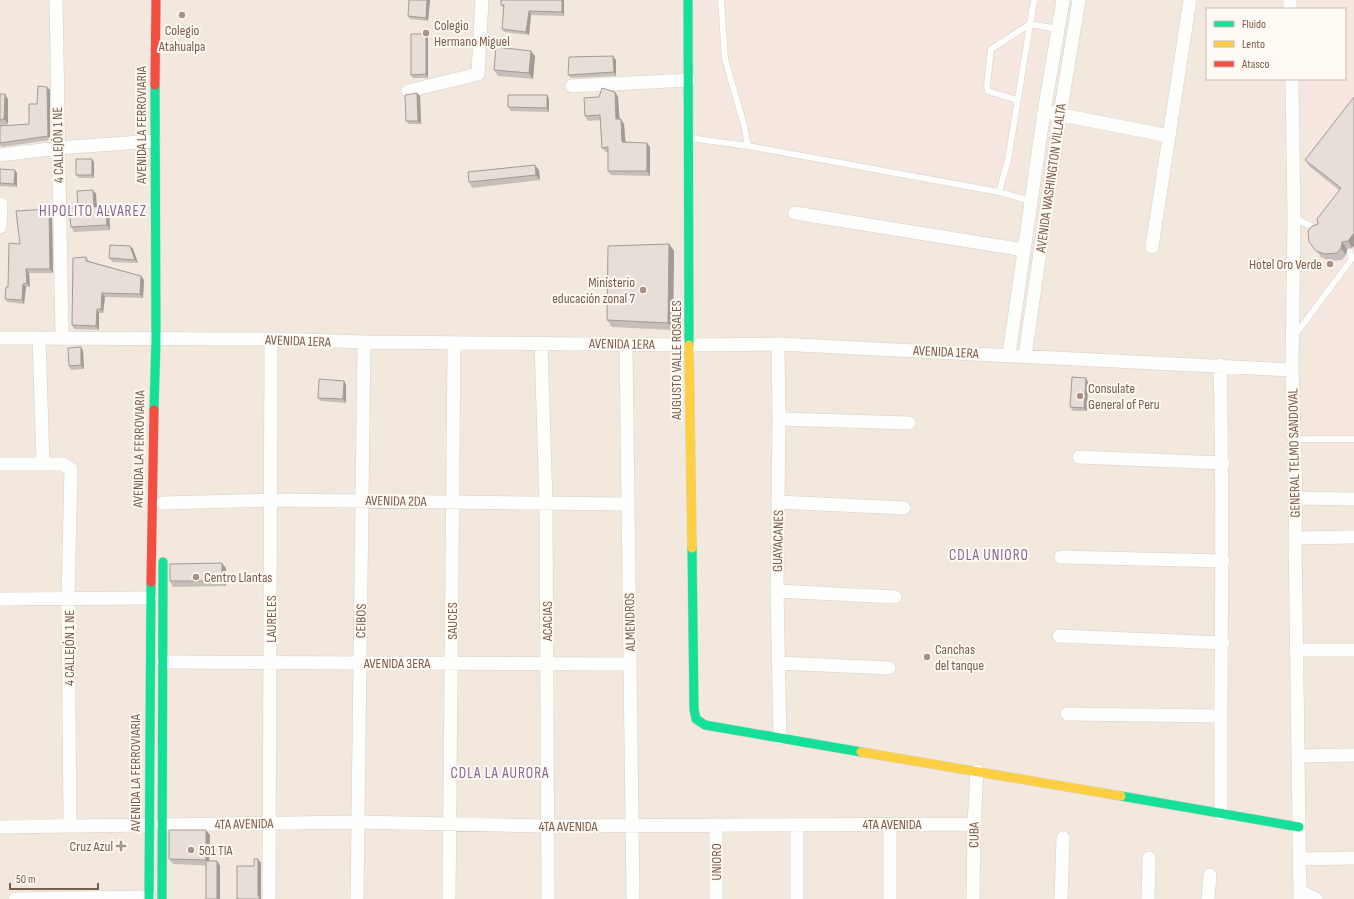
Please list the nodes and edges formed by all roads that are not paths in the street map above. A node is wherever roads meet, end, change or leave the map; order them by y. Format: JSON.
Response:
{"nodes":[{"id":1,"x":56,"y":0,"type":"edge"},
{"id":2,"x":156,"y":0,"type":"edge"},
{"id":3,"x":165,"y":0,"type":"edge"},
{"id":4,"x":482,"y":0,"type":"edge"},
{"id":5,"x":688,"y":0,"type":"edge"},
{"id":6,"x":721,"y":0,"type":"edge"},
{"id":7,"x":1034,"y":0,"type":"edge"},
{"id":8,"x":1063,"y":0,"type":"edge"},
{"id":9,"x":1079,"y":0,"type":"edge"},
{"id":10,"x":1190,"y":0,"type":"edge"},
{"id":11,"x":1030,"y":24,"type":"junction"},
{"id":12,"x":1058,"y":29,"type":"junction"},
{"id":13,"x":165,"y":71,"type":"dead end"},
{"id":14,"x":689,"y":80,"type":"junction"},
{"id":15,"x":1292,"y":80,"type":"edge"},
{"id":16,"x":572,"y":86,"type":"dead end"},
{"id":17,"x":408,"y":91,"type":"dead end"},
{"id":18,"x":1017,"y":100,"type":"junction"},
{"id":19,"x":1044,"y":112,"type":"junction"},
{"id":20,"x":1060,"y":114,"type":"junction"},
{"id":21,"x":1169,"y":136,"type":"junction"},
{"id":22,"x":159,"y":138,"type":"junction"},
{"id":23,"x":690,"y":138,"type":"junction"},
{"id":24,"x":748,"y":146,"type":"junction"},
{"id":25,"x":58,"y":148,"type":"junction"},
{"id":26,"x":0,"y":154,"type":"edge"},
{"id":27,"x":998,"y":192,"type":"junction"},
{"id":28,"x":1031,"y":201,"type":"junction"},
{"id":29,"x":1,"y":204,"type":"edge"},
{"id":30,"x":795,"y":213,"type":"dead end"},
{"id":31,"x":1294,"y":218,"type":"junction"},
{"id":32,"x":0,"y":227,"type":"edge"},
{"id":33,"x":1319,"y":229,"type":"edge"},
{"id":34,"x":1152,"y":248,"type":"dead end"},
{"id":35,"x":1024,"y":250,"type":"junction"},
{"id":36,"x":1350,"y":252,"type":"edge"},
{"id":37,"x":0,"y":338,"type":"edge"},
{"id":38,"x":39,"y":338,"type":"junction"},
{"id":39,"x":62,"y":338,"type":"junction"},
{"id":40,"x":160,"y":339,"type":"junction"},
{"id":41,"x":271,"y":339,"type":"junction"},
{"id":42,"x":1292,"y":339,"type":"junction"},
{"id":43,"x":364,"y":342,"type":"junction"},
{"id":44,"x":454,"y":343,"type":"junction"},
{"id":45,"x":541,"y":344,"type":"junction"},
{"id":46,"x":626,"y":344,"type":"junction"},
{"id":47,"x":778,"y":344,"type":"junction"},
{"id":48,"x":690,"y":345,"type":"junction"},
{"id":49,"x":1009,"y":355,"type":"junction"},
{"id":50,"x":1024,"y":356,"type":"junction"},
{"id":51,"x":1220,"y":365,"type":"junction"},
{"id":52,"x":1292,"y":370,"type":"junction"},
{"id":53,"x":164,"y":378,"type":"dead end"},
{"id":54,"x":779,"y":420,"type":"junction"},
{"id":55,"x":909,"y":423,"type":"dead end"},
{"id":56,"x":1294,"y":439,"type":"junction"},
{"id":57,"x":1354,"y":439,"type":"edge"},
{"id":58,"x":1079,"y":457,"type":"dead end"},
{"id":59,"x":43,"y":463,"type":"junction"},
{"id":60,"x":1223,"y":463,"type":"junction"},
{"id":61,"x":0,"y":464,"type":"edge"},
{"id":62,"x":1296,"y":498,"type":"junction"},
{"id":63,"x":1354,"y":498,"type":"edge"},
{"id":64,"x":271,"y":500,"type":"junction"},
{"id":65,"x":362,"y":501,"type":"junction"},
{"id":66,"x":453,"y":502,"type":"junction"},
{"id":67,"x":778,"y":502,"type":"junction"},
{"id":68,"x":163,"y":503,"type":"dead end"},
{"id":69,"x":546,"y":503,"type":"junction"},
{"id":70,"x":628,"y":504,"type":"junction"},
{"id":71,"x":904,"y":508,"type":"dead end"},
{"id":72,"x":1294,"y":538,"type":"junction"},
{"id":73,"x":1354,"y":538,"type":"edge"},
{"id":74,"x":163,"y":550,"type":"dead end"},
{"id":75,"x":1061,"y":557,"type":"dead end"},
{"id":76,"x":1223,"y":560,"type":"junction"},
{"id":77,"x":777,"y":591,"type":"junction"},
{"id":78,"x":895,"y":597,"type":"dead end"},
{"id":79,"x":68,"y":598,"type":"junction"},
{"id":80,"x":150,"y":598,"type":"junction"},
{"id":81,"x":0,"y":599,"type":"edge"},
{"id":82,"x":1059,"y":636,"type":"dead end"},
{"id":83,"x":1223,"y":643,"type":"junction"},
{"id":84,"x":1296,"y":650,"type":"junction"},
{"id":85,"x":1354,"y":650,"type":"edge"},
{"id":86,"x":163,"y":662,"type":"junction"},
{"id":87,"x":270,"y":662,"type":"junction"},
{"id":88,"x":361,"y":663,"type":"junction"},
{"id":89,"x":452,"y":663,"type":"junction"},
{"id":90,"x":778,"y":663,"type":"junction"},
{"id":91,"x":547,"y":664,"type":"junction"},
{"id":92,"x":630,"y":664,"type":"junction"},
{"id":93,"x":889,"y":668,"type":"dead end"},
{"id":94,"x":1067,"y":714,"type":"dead end"},
{"id":95,"x":1220,"y":716,"type":"junction"},
{"id":96,"x":780,"y":738,"type":"junction"},
{"id":97,"x":1354,"y":755,"type":"edge"},
{"id":98,"x":1298,"y":756,"type":"junction"},
{"id":99,"x":977,"y":771,"type":"junction"},
{"id":100,"x":1221,"y":814,"type":"junction"},
{"id":101,"x":357,"y":822,"type":"junction"},
{"id":102,"x":268,"y":824,"type":"junction"},
{"id":103,"x":450,"y":824,"type":"junction"},
{"id":104,"x":890,"y":824,"type":"junction"},
{"id":105,"x":974,"y":824,"type":"junction"},
{"id":106,"x":148,"y":825,"type":"junction"},
{"id":107,"x":162,"y":825,"type":"junction"},
{"id":108,"x":716,"y":825,"type":"junction"},
{"id":109,"x":797,"y":825,"type":"junction"},
{"id":110,"x":70,"y":826,"type":"junction"},
{"id":111,"x":548,"y":826,"type":"junction"},
{"id":112,"x":633,"y":826,"type":"junction"},
{"id":113,"x":0,"y":827,"type":"edge"},
{"id":114,"x":1299,"y":827,"type":"junction"},
{"id":115,"x":1063,"y":838,"type":"dead end"},
{"id":116,"x":1149,"y":858,"type":"dead end"},
{"id":117,"x":1300,"y":858,"type":"junction"},
{"id":118,"x":1354,"y":858,"type":"edge"},
{"id":119,"x":1210,"y":875,"type":"dead end"},
{"id":120,"x":1300,"y":895,"type":"edge"},
{"id":121,"x":153,"y":898,"type":"edge"},
{"id":122,"x":15,"y":899,"type":"edge"},
{"id":123,"x":269,"y":899,"type":"edge"},
{"id":124,"x":357,"y":899,"type":"edge"},
{"id":125,"x":449,"y":899,"type":"edge"},
{"id":126,"x":548,"y":899,"type":"edge"},
{"id":127,"x":633,"y":899,"type":"edge"},
{"id":128,"x":716,"y":899,"type":"edge"},
{"id":129,"x":797,"y":899,"type":"edge"},
{"id":130,"x":890,"y":899,"type":"edge"},
{"id":131,"x":973,"y":899,"type":"edge"},
{"id":132,"x":1061,"y":899,"type":"edge"},
{"id":133,"x":1148,"y":899,"type":"edge"},
{"id":134,"x":1208,"y":899,"type":"edge"},
{"id":135,"x":1316,"y":899,"type":"edge"}],
"edges":[{"from":1,"to":25,"type":"street","name":"4 CALLEJÓN 1 NE"},
{"from":2,"to":22,"type":"main road","name":"AVENIDA LA FERROVIARIA"},
{"from":3,"to":13,"type":"main road","name":"AVENIDA LA FERROVIARIA"},
{"from":4,"to":17,"type":"street"},
{"from":5,"to":14,"type":"main road","name":"AUGUSTO VALLE ROSALES"},
{"from":6,"to":24,"type":"lane"},
{"from":7,"to":11,"type":"lane"},
{"from":8,"to":12,"type":"street","name":"AVENIDA WASHINGTON VILLALTA"},
{"from":9,"to":20,"type":"street","name":"AVENIDA WASHINGTON VILLALTA"},
{"from":10,"to":21,"type":"street"},
{"from":11,"to":12,"type":"lane"},
{"from":11,"to":18,"type":"lane"},
{"from":11,"to":18,"type":"lane"},
{"from":12,"to":19,"type":"street","name":"AVENIDA WASHINGTON VILLALTA"},
{"from":14,"to":16,"type":"street"},
{"from":14,"to":23,"type":"main road","name":"AUGUSTO VALLE ROSALES"},
{"from":15,"to":31,"type":"street","name":"GENERAL TELMO SANDOVAL"},
{"from":18,"to":27,"type":"lane"},
{"from":19,"to":20,"type":"street"},
{"from":19,"to":28,"type":"street","name":"AVENIDA WASHINGTON VILLALTA"},
{"from":20,"to":21,"type":"street"},
{"from":20,"to":50,"type":"street","name":"AVENIDA WASHINGTON VILLALTA"},
{"from":21,"to":34,"type":"street"},
{"from":22,"to":25,"type":"street"},
{"from":22,"to":40,"type":"main road","name":"AVENIDA LA FERROVIARIA"},
{"from":23,"to":24,"type":"lane"},
{"from":23,"to":48,"type":"main road","name":"AUGUSTO VALLE ROSALES"},
{"from":24,"to":27,"type":"lane"},
{"from":25,"to":26,"type":"street"},
{"from":25,"to":39,"type":"street","name":"4 CALLEJÓN 1 NE"},
{"from":27,"to":28,"type":"lane"},
{"from":28,"to":35,"type":"street","name":"AVENIDA WASHINGTON VILLALTA"},
{"from":29,"to":32,"type":"street"},
{"from":30,"to":35,"type":"street"},
{"from":31,"to":33,"type":"lane"},
{"from":31,"to":42,"type":"street","name":"GENERAL TELMO SANDOVAL"},
{"from":35,"to":49,"type":"street","name":"AVENIDA WASHINGTON VILLALTA"},
{"from":36,"to":42,"type":"lane"},
{"from":37,"to":38,"type":"street","name":"AVENIDA 1ERA"},
{"from":38,"to":39,"type":"street","name":"AVENIDA 1ERA"},
{"from":38,"to":59,"type":"street"},
{"from":39,"to":40,"type":"street","name":"AVENIDA 1ERA"},
{"from":40,"to":41,"type":"street","name":"AVENIDA 1ERA"},
{"from":40,"to":53,"type":"main road","name":"AVENIDA LA FERROVIARIA"},
{"from":40,"to":80,"type":"main road","name":"AVENIDA LA FERROVIARIA"},
{"from":41,"to":43,"type":"street","name":"AVENIDA 1ERA"},
{"from":41,"to":64,"type":"street","name":"LAURELES"},
{"from":42,"to":52,"type":"street","name":"GENERAL TELMO SANDOVAL"},
{"from":43,"to":44,"type":"street","name":"AVENIDA 1ERA"},
{"from":43,"to":65,"type":"street","name":"CEIBOS"},
{"from":44,"to":45,"type":"street","name":"AVENIDA 1ERA"},
{"from":44,"to":66,"type":"street","name":"SAUCES"},
{"from":45,"to":46,"type":"street","name":"AVENIDA 1ERA"},
{"from":45,"to":69,"type":"street","name":"ACACIAS"},
{"from":46,"to":48,"type":"street","name":"AVENIDA 1ERA"},
{"from":46,"to":70,"type":"street","name":"ALMENDROS"},
{"from":47,"to":48,"type":"street","name":"AVENIDA 1ERA"},
{"from":47,"to":49,"type":"street","name":"AVENIDA 1ERA"},
{"from":47,"to":54,"type":"street","name":"GUAYACANES"},
{"from":48,"to":96,"type":"main road","name":"AUGUSTO VALLE ROSALES"},
{"from":49,"to":50,"type":"street","name":"AVENIDA 1ERA"},
{"from":50,"to":51,"type":"street","name":"AVENIDA 1ERA"},
{"from":51,"to":52,"type":"street","name":"AVENIDA 1ERA"},
{"from":51,"to":60,"type":"street"},
{"from":52,"to":56,"type":"street","name":"GENERAL TELMO SANDOVAL"},
{"from":54,"to":55,"type":"street"},
{"from":54,"to":67,"type":"street","name":"GUAYACANES"},
{"from":56,"to":57,"type":"lane"},
{"from":56,"to":62,"type":"street","name":"GENERAL TELMO SANDOVAL"},
{"from":58,"to":60,"type":"street"},
{"from":59,"to":61,"type":"street"},
{"from":59,"to":79,"type":"street","name":"4 CALLEJÓN 1 NE"},
{"from":60,"to":76,"type":"street"},
{"from":62,"to":63,"type":"street"},
{"from":62,"to":72,"type":"street","name":"GENERAL TELMO SANDOVAL"},
{"from":64,"to":65,"type":"street","name":"AVENIDA 2DA"},
{"from":64,"to":68,"type":"street","name":"AVENIDA 2DA"},
{"from":64,"to":87,"type":"street","name":"LAURELES"},
{"from":65,"to":66,"type":"street","name":"AVENIDA 2DA"},
{"from":65,"to":88,"type":"street","name":"CEIBOS"},
{"from":66,"to":69,"type":"street","name":"AVENIDA 2DA"},
{"from":66,"to":89,"type":"street","name":"SAUCES"},
{"from":67,"to":71,"type":"street"},
{"from":67,"to":77,"type":"street","name":"GUAYACANES"},
{"from":69,"to":70,"type":"street","name":"AVENIDA 2DA"},
{"from":69,"to":91,"type":"street","name":"ACACIAS"},
{"from":70,"to":92,"type":"street","name":"ALMENDROS"},
{"from":72,"to":73,"type":"street"},
{"from":72,"to":84,"type":"street","name":"GENERAL TELMO SANDOVAL"},
{"from":74,"to":86,"type":"main road","name":"AVENIDA LA FERROVIARIA"},
{"from":75,"to":76,"type":"street"},
{"from":76,"to":83,"type":"street"},
{"from":77,"to":78,"type":"street"},
{"from":77,"to":90,"type":"street","name":"GUAYACANES"},
{"from":79,"to":80,"type":"street"},
{"from":79,"to":81,"type":"street"},
{"from":79,"to":110,"type":"street","name":"4 CALLEJÓN 1 NE"},
{"from":80,"to":106,"type":"main road","name":"AVENIDA LA FERROVIARIA"},
{"from":82,"to":83,"type":"street"},
{"from":83,"to":95,"type":"street"},
{"from":84,"to":85,"type":"street"},
{"from":84,"to":98,"type":"street","name":"GENERAL TELMO SANDOVAL"},
{"from":86,"to":87,"type":"street","name":"AVENIDA 3ERA"},
{"from":86,"to":107,"type":"main road","name":"AVENIDA LA FERROVIARIA"},
{"from":87,"to":88,"type":"street","name":"AVENIDA 3ERA"},
{"from":87,"to":102,"type":"street","name":"LAURELES"},
{"from":88,"to":89,"type":"street","name":"AVENIDA 3ERA"},
{"from":88,"to":101,"type":"street","name":"CEIBOS"},
{"from":89,"to":91,"type":"street","name":"AVENIDA 3ERA"},
{"from":89,"to":103,"type":"street","name":"SAUCES"},
{"from":90,"to":93,"type":"street"},
{"from":90,"to":96,"type":"street","name":"GUAYACANES"},
{"from":91,"to":92,"type":"street","name":"AVENIDA 3ERA"},
{"from":91,"to":111,"type":"street","name":"ACACIAS"},
{"from":92,"to":112,"type":"street","name":"ALMENDROS"},
{"from":94,"to":95,"type":"street"},
{"from":95,"to":100,"type":"street"},
{"from":96,"to":99,"type":"main road"},
{"from":97,"to":98,"type":"street"},
{"from":98,"to":114,"type":"street","name":"GENERAL TELMO SANDOVAL"},
{"from":99,"to":100,"type":"main road"},
{"from":99,"to":105,"type":"street","name":"CUBA"},
{"from":100,"to":114,"type":"main road"},
{"from":101,"to":102,"type":"street","name":"4TA AVENIDA"},
{"from":101,"to":103,"type":"street","name":"4TA AVENIDA"},
{"from":101,"to":124,"type":"street","name":"CEIBOS"},
{"from":102,"to":107,"type":"street","name":"4TA AVENIDA"},
{"from":102,"to":123,"type":"street","name":"LAURELES"},
{"from":103,"to":111,"type":"street","name":"4TA AVENIDA"},
{"from":103,"to":125,"type":"street","name":"SAUCES"},
{"from":104,"to":105,"type":"street","name":"4TA AVENIDA"},
{"from":104,"to":109,"type":"street","name":"4TA AVENIDA"},
{"from":104,"to":130,"type":"street"},
{"from":105,"to":131,"type":"street","name":"CUBA"},
{"from":106,"to":110,"type":"street"},
{"from":106,"to":121,"type":"main road","name":"AVENIDA LA FERROVIARIA"},
{"from":107,"to":121,"type":"main road","name":"AVENIDA LA FERROVIARIA"},
{"from":108,"to":109,"type":"street","name":"4TA AVENIDA"},
{"from":108,"to":112,"type":"street","name":"4TA AVENIDA"},
{"from":108,"to":128,"type":"street","name":"UNIORO"},
{"from":109,"to":129,"type":"street"},
{"from":110,"to":113,"type":"street"},
{"from":111,"to":112,"type":"street","name":"4TA AVENIDA"},
{"from":111,"to":126,"type":"street","name":"ACACIAS"},
{"from":112,"to":127,"type":"street","name":"ALMENDROS"},
{"from":114,"to":117,"type":"street","name":"GENERAL TELMO SANDOVAL"},
{"from":115,"to":132,"type":"street"},
{"from":116,"to":133,"type":"street"},
{"from":117,"to":118,"type":"street"},
{"from":117,"to":120,"type":"street","name":"GENERAL TELMO SANDOVAL"},
{"from":119,"to":134,"type":"street"},
{"from":120,"to":135,"type":"street"},
{"from":121,"to":122,"type":"street"}]}
